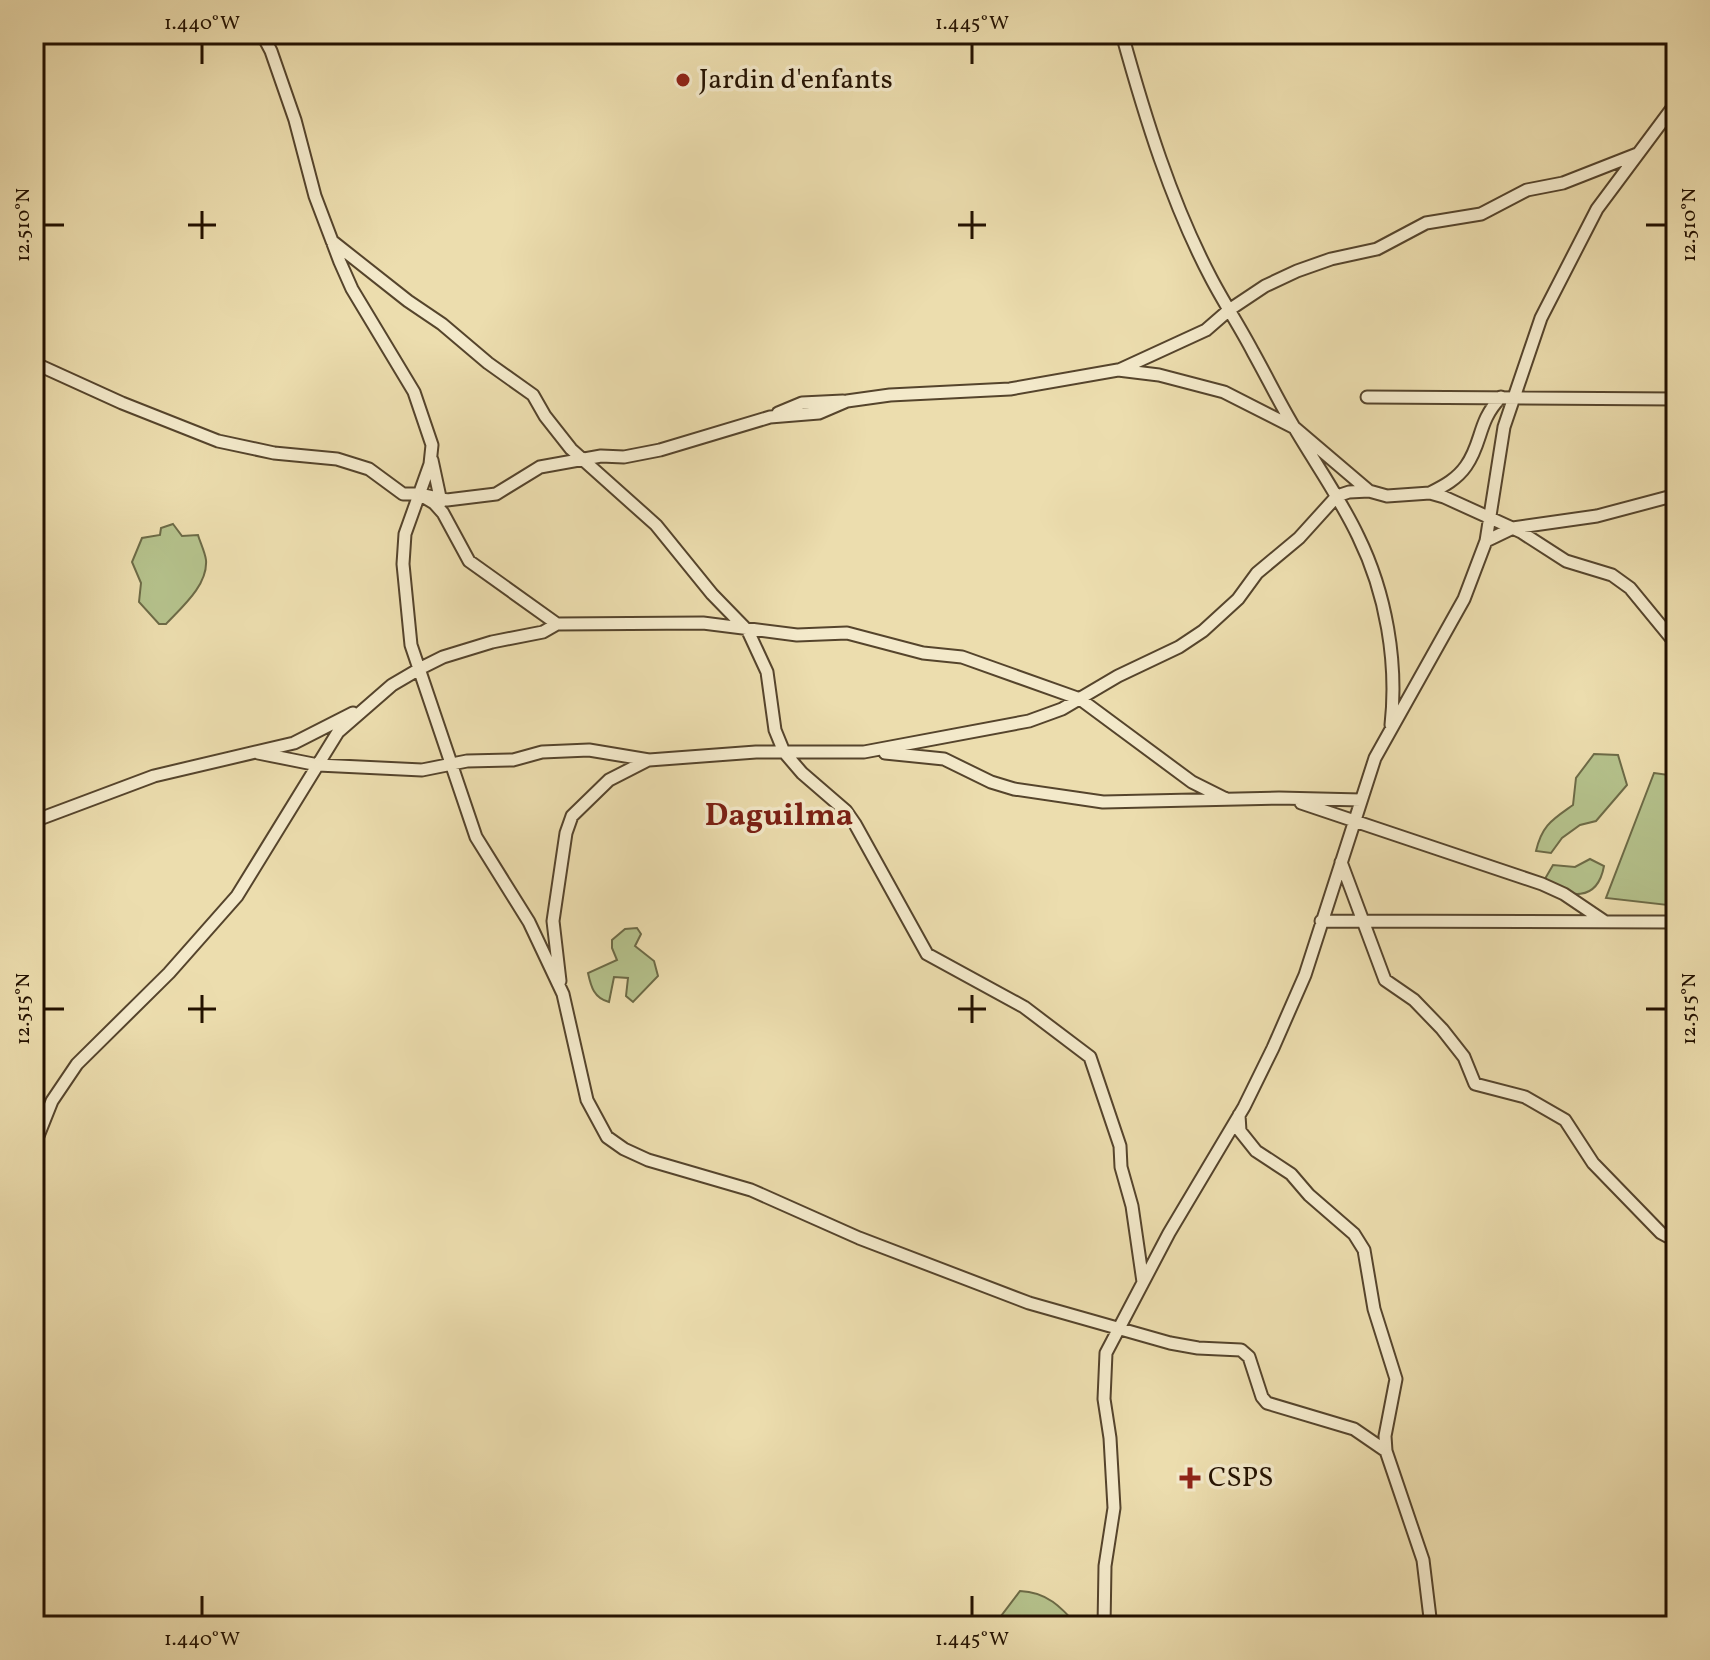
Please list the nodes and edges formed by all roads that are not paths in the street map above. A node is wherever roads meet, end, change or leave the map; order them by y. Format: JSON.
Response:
{"nodes":[{"id":1,"x":262,"y":34,"type":"edge"},
{"id":2,"x":1122,"y":34,"type":"edge"},
{"id":3,"x":1676,"y":103,"type":"edge"},
{"id":4,"x":1638,"y":153,"type":"junction"},
{"id":5,"x":332,"y":240,"type":"junction"},
{"id":6,"x":1229,"y":310,"type":"junction"},
{"id":7,"x":34,"y":363,"type":"edge"},
{"id":8,"x":1118,"y":370,"type":"junction"},
{"id":9,"x":1521,"y":377,"type":"junction"},
{"id":10,"x":1367,"y":397,"type":"dead end"},
{"id":11,"x":1500,"y":398,"type":"junction"},
{"id":12,"x":1514,"y":398,"type":"junction"},
{"id":13,"x":1676,"y":399,"type":"edge"},
{"id":14,"x":1295,"y":428,"type":"junction"},
{"id":15,"x":431,"y":455,"type":"junction"},
{"id":16,"x":582,"y":459,"type":"junction"},
{"id":17,"x":1369,"y":491,"type":"junction"},
{"id":18,"x":1430,"y":493,"type":"junction"},
{"id":19,"x":419,"y":494,"type":"junction"},
{"id":20,"x":1676,"y":495,"type":"edge"},
{"id":21,"x":1337,"y":496,"type":"junction"},
{"id":22,"x":440,"y":498,"type":"junction"},
{"id":23,"x":1490,"y":518,"type":"junction"},
{"id":24,"x":447,"y":521,"type":"junction"},
{"id":25,"x":1513,"y":528,"type":"junction"},
{"id":26,"x":1486,"y":541,"type":"junction"},
{"id":27,"x":557,"y":624,"type":"junction"},
{"id":28,"x":748,"y":631,"type":"junction"},
{"id":29,"x":1676,"y":644,"type":"edge"},
{"id":30,"x":421,"y":668,"type":"junction"},
{"id":31,"x":1080,"y":699,"type":"junction"},
{"id":32,"x":364,"y":707,"type":"junction"},
{"id":33,"x":1391,"y":732,"type":"junction"},
{"id":34,"x":784,"y":752,"type":"junction"},
{"id":35,"x":864,"y":752,"type":"junction"},
{"id":36,"x":258,"y":753,"type":"junction"},
{"id":37,"x":649,"y":760,"type":"junction"},
{"id":38,"x":451,"y":764,"type":"junction"},
{"id":39,"x":318,"y":765,"type":"junction"},
{"id":40,"x":1226,"y":799,"type":"junction"},
{"id":41,"x":1289,"y":799,"type":"junction"},
{"id":42,"x":1361,"y":800,"type":"junction"},
{"id":43,"x":34,"y":821,"type":"edge"},
{"id":44,"x":1354,"y":822,"type":"junction"},
{"id":45,"x":1341,"y":861,"type":"junction"},
{"id":46,"x":1321,"y":921,"type":"junction"},
{"id":47,"x":1362,"y":921,"type":"junction"},
{"id":48,"x":1605,"y":922,"type":"junction"},
{"id":49,"x":1676,"y":922,"type":"edge"},
{"id":50,"x":563,"y":994,"type":"junction"},
{"id":51,"x":1239,"y":1114,"type":"junction"},
{"id":52,"x":34,"y":1146,"type":"edge"},
{"id":53,"x":1676,"y":1241,"type":"edge"},
{"id":54,"x":1143,"y":1282,"type":"junction"},
{"id":55,"x":1117,"y":1328,"type":"junction"},
{"id":56,"x":1386,"y":1451,"type":"junction"},
{"id":57,"x":1104,"y":1626,"type":"edge"},
{"id":58,"x":1431,"y":1626,"type":"edge"}],
"edges":[{"from":1,"to":5,"type":"street"},
{"from":2,"to":6,"type":"street"},
{"from":3,"to":4,"type":"street"},
{"from":4,"to":6,"type":"street"},
{"from":4,"to":9,"type":"street"},
{"from":5,"to":15,"type":"street"},
{"from":5,"to":16,"type":"street"},
{"from":6,"to":8,"type":"street"},
{"from":6,"to":14,"type":"street"},
{"from":7,"to":19,"type":"street"},
{"from":8,"to":14,"type":"street"},
{"from":8,"to":16,"type":"street"},
{"from":9,"to":11,"type":"street"},
{"from":9,"to":12,"type":"street"},
{"from":10,"to":11,"type":"street"},
{"from":11,"to":12,"type":"street"},
{"from":11,"to":18,"type":"street"},
{"from":12,"to":13,"type":"street"},
{"from":12,"to":23,"type":"street"},
{"from":14,"to":17,"type":"street"},
{"from":14,"to":21,"type":"street"},
{"from":15,"to":19,"type":"street"},
{"from":15,"to":22,"type":"street"},
{"from":16,"to":22,"type":"street"},
{"from":16,"to":28,"type":"street"},
{"from":17,"to":18,"type":"street"},
{"from":17,"to":21,"type":"street"},
{"from":18,"to":23,"type":"street"},
{"from":19,"to":22,"type":"street"},
{"from":19,"to":24,"type":"street"},
{"from":19,"to":30,"type":"street"},
{"from":20,"to":25,"type":"street"},
{"from":21,"to":31,"type":"street"},
{"from":21,"to":33,"type":"street"},
{"from":22,"to":24,"type":"street"},
{"from":23,"to":25,"type":"street"},
{"from":23,"to":26,"type":"street"},
{"from":24,"to":27,"type":"street"},
{"from":25,"to":26,"type":"street"},
{"from":25,"to":29,"type":"street"},
{"from":26,"to":33,"type":"street"},
{"from":27,"to":28,"type":"street"},
{"from":27,"to":30,"type":"street"},
{"from":28,"to":31,"type":"street"},
{"from":28,"to":34,"type":"street"},
{"from":30,"to":32,"type":"street"},
{"from":30,"to":38,"type":"street"},
{"from":31,"to":35,"type":"street"},
{"from":31,"to":40,"type":"street"},
{"from":32,"to":36,"type":"street"},
{"from":32,"to":39,"type":"street"},
{"from":33,"to":42,"type":"street"},
{"from":34,"to":35,"type":"street"},
{"from":34,"to":37,"type":"street"},
{"from":34,"to":54,"type":"street"},
{"from":35,"to":40,"type":"street"},
{"from":36,"to":39,"type":"street"},
{"from":36,"to":43,"type":"street"},
{"from":37,"to":38,"type":"street"},
{"from":37,"to":50,"type":"street"},
{"from":38,"to":39,"type":"street"},
{"from":38,"to":50,"type":"street"},
{"from":39,"to":52,"type":"street"},
{"from":40,"to":41,"type":"street"},
{"from":41,"to":42,"type":"street"},
{"from":41,"to":44,"type":"street"},
{"from":42,"to":44,"type":"street"},
{"from":44,"to":45,"type":"street"},
{"from":44,"to":48,"type":"street"},
{"from":45,"to":46,"type":"street"},
{"from":45,"to":47,"type":"street"},
{"from":46,"to":47,"type":"street"},
{"from":46,"to":51,"type":"street"},
{"from":47,"to":48,"type":"street"},
{"from":47,"to":53,"type":"street"},
{"from":48,"to":49,"type":"street"},
{"from":50,"to":55,"type":"street"},
{"from":51,"to":54,"type":"street"},
{"from":51,"to":56,"type":"street"},
{"from":54,"to":55,"type":"street"},
{"from":55,"to":56,"type":"street"},
{"from":55,"to":57,"type":"street"},
{"from":56,"to":58,"type":"street"}]}
